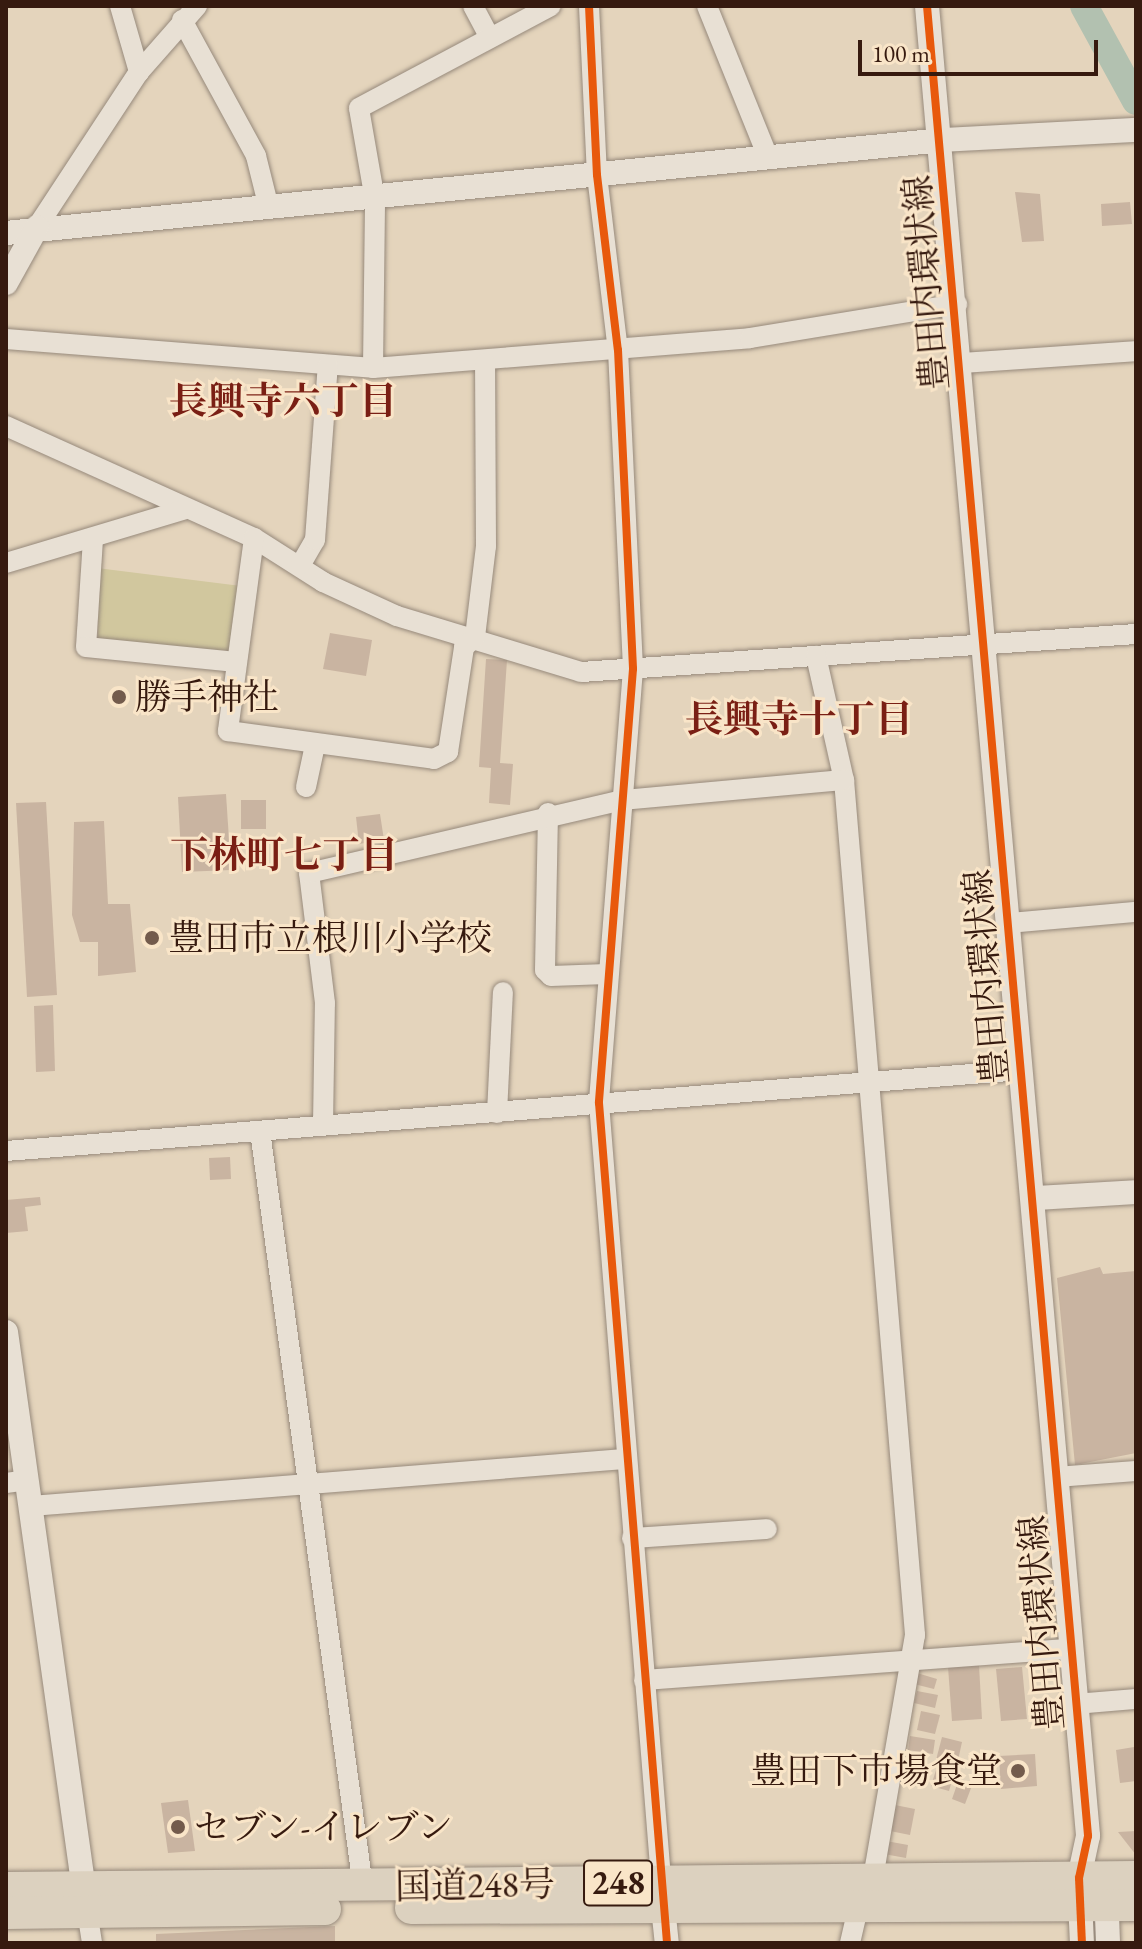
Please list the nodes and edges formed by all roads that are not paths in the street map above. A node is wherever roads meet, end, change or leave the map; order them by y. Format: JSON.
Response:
{"nodes":[{"id":1,"x":120,"y":6,"type":"edge"},
{"id":2,"x":473,"y":6,"type":"edge"},
{"id":3,"x":589,"y":6,"type":"edge"},
{"id":4,"x":707,"y":6,"type":"edge"},
{"id":5,"x":927,"y":6,"type":"edge"},
{"id":6,"x":539,"y":9,"type":"edge"},
{"id":7,"x":189,"y":13,"type":"edge"},
{"id":8,"x":490,"y":38,"type":"junction"},
{"id":9,"x":139,"y":72,"type":"junction"},
{"id":10,"x":1136,"y":130,"type":"edge"},
{"id":11,"x":942,"y":140,"type":"junction"},
{"id":12,"x":768,"y":157,"type":"junction"},
{"id":13,"x":597,"y":175,"type":"junction"},
{"id":14,"x":375,"y":200,"type":"junction"},
{"id":15,"x":269,"y":208,"type":"junction"},
{"id":16,"x":37,"y":227,"type":"junction"},
{"id":17,"x":6,"y":233,"type":"edge"},
{"id":18,"x":6,"y":283,"type":"edge"},
{"id":19,"x":957,"y":304,"type":"junction"},
{"id":20,"x":6,"y":339,"type":"edge"},
{"id":21,"x":618,"y":350,"type":"junction"},
{"id":22,"x":1136,"y":351,"type":"edge"},
{"id":23,"x":485,"y":363,"type":"junction"},
{"id":24,"x":961,"y":363,"type":"junction"},
{"id":25,"x":328,"y":365,"type":"junction"},
{"id":26,"x":373,"y":368,"type":"junction"},
{"id":27,"x":6,"y":426,"type":"edge"},
{"id":28,"x":186,"y":509,"type":"junction"},
{"id":29,"x":254,"y":538,"type":"junction"},
{"id":30,"x":93,"y":539,"type":"junction"},
{"id":31,"x":6,"y":563,"type":"edge"},
{"id":32,"x":301,"y":564,"type":"junction"},
{"id":33,"x":1136,"y":634,"type":"edge"},
{"id":34,"x":475,"y":637,"type":"junction"},
{"id":35,"x":985,"y":643,"type":"junction"},
{"id":36,"x":816,"y":656,"type":"junction"},
{"id":37,"x":236,"y":662,"type":"junction"},
{"id":38,"x":633,"y":669,"type":"junction"},
{"id":39,"x":315,"y":745,"type":"junction"},
{"id":40,"x":844,"y":780,"type":"junction"},
{"id":41,"x":306,"y":787,"type":"dead end"},
{"id":42,"x":623,"y":800,"type":"junction"},
{"id":43,"x":548,"y":813,"type":"junction"},
{"id":44,"x":1136,"y":912,"type":"edge"},
{"id":45,"x":1009,"y":923,"type":"junction"},
{"id":46,"x":607,"y":974,"type":"junction"},
{"id":47,"x":503,"y":992,"type":"dead end"},
{"id":48,"x":1022,"y":1070,"type":"junction"},
{"id":49,"x":873,"y":1082,"type":"junction"},
{"id":50,"x":599,"y":1103,"type":"junction"},
{"id":51,"x":497,"y":1113,"type":"junction"},
{"id":52,"x":323,"y":1125,"type":"junction"},
{"id":53,"x":260,"y":1131,"type":"junction"},
{"id":54,"x":6,"y":1151,"type":"edge"},
{"id":55,"x":1136,"y":1192,"type":"edge"},
{"id":56,"x":1036,"y":1198,"type":"junction"},
{"id":57,"x":6,"y":1332,"type":"edge"},
{"id":58,"x":624,"y":1459,"type":"junction"},
{"id":59,"x":1136,"y":1471,"type":"edge"},
{"id":60,"x":1056,"y":1477,"type":"junction"},
{"id":61,"x":17,"y":1482,"type":"edge"},
{"id":62,"x":307,"y":1482,"type":"junction"},
{"id":63,"x":31,"y":1506,"type":"junction"},
{"id":64,"x":767,"y":1529,"type":"dead end"},
{"id":65,"x":632,"y":1538,"type":"junction"},
{"id":66,"x":1070,"y":1649,"type":"junction"},
{"id":67,"x":913,"y":1660,"type":"junction"},
{"id":68,"x":644,"y":1680,"type":"junction"},
{"id":69,"x":1136,"y":1699,"type":"edge"},
{"id":70,"x":1076,"y":1704,"type":"junction"},
{"id":71,"x":363,"y":1887,"type":"junction"},
{"id":72,"x":6,"y":1888,"type":"edge"},
{"id":73,"x":1107,"y":1891,"type":"edge"},
{"id":74,"x":662,"y":1894,"type":"junction"},
{"id":75,"x":866,"y":1895,"type":"junction"},
{"id":76,"x":86,"y":1899,"type":"junction"},
{"id":77,"x":6,"y":1913,"type":"edge"},
{"id":78,"x":92,"y":1943,"type":"edge"},
{"id":79,"x":667,"y":1943,"type":"edge"},
{"id":80,"x":850,"y":1943,"type":"edge"},
{"id":81,"x":1082,"y":1943,"type":"edge"},
{"id":82,"x":1108,"y":1943,"type":"edge"}],
"edges":[{"from":1,"to":9,"type":"street"},
{"from":2,"to":8,"type":"street"},
{"from":3,"to":13,"type":"street"},
{"from":4,"to":12,"type":"street"},
{"from":5,"to":11,"type":"street","name":"豊田内環状線"},
{"from":6,"to":8,"type":"street"},
{"from":7,"to":9,"type":"street"},
{"from":7,"to":15,"type":"street"},
{"from":8,"to":14,"type":"street"},
{"from":9,"to":16,"type":"street"},
{"from":10,"to":11,"type":"street"},
{"from":11,"to":12,"type":"street"},
{"from":11,"to":19,"type":"street","name":"豊田内環状線"},
{"from":12,"to":13,"type":"street"},
{"from":13,"to":14,"type":"street"},
{"from":13,"to":21,"type":"street"},
{"from":14,"to":15,"type":"street"},
{"from":14,"to":26,"type":"street"},
{"from":15,"to":16,"type":"street"},
{"from":16,"to":17,"type":"street"},
{"from":16,"to":18,"type":"street"},
{"from":19,"to":21,"type":"street"},
{"from":19,"to":24,"type":"street","name":"豊田内環状線"},
{"from":20,"to":25,"type":"street"},
{"from":21,"to":23,"type":"street"},
{"from":21,"to":38,"type":"street"},
{"from":22,"to":24,"type":"street"},
{"from":23,"to":26,"type":"street"},
{"from":23,"to":34,"type":"street"},
{"from":24,"to":35,"type":"street","name":"豊田内環状線"},
{"from":25,"to":26,"type":"street"},
{"from":25,"to":32,"type":"street"},
{"from":27,"to":28,"type":"street"},
{"from":28,"to":29,"type":"street"},
{"from":28,"to":30,"type":"street"},
{"from":29,"to":32,"type":"street"},
{"from":29,"to":37,"type":"street"},
{"from":30,"to":31,"type":"street"},
{"from":30,"to":37,"type":"street"},
{"from":32,"to":34,"type":"street"},
{"from":33,"to":35,"type":"street"},
{"from":34,"to":38,"type":"street"},
{"from":34,"to":39,"type":"street"},
{"from":35,"to":36,"type":"street"},
{"from":35,"to":45,"type":"street","name":"豊田内環状線"},
{"from":36,"to":38,"type":"street"},
{"from":36,"to":40,"type":"street"},
{"from":37,"to":39,"type":"street"},
{"from":38,"to":42,"type":"street"},
{"from":39,"to":41,"type":"street"},
{"from":40,"to":42,"type":"street"},
{"from":40,"to":49,"type":"street"},
{"from":42,"to":43,"type":"street"},
{"from":42,"to":46,"type":"street"},
{"from":43,"to":46,"type":"street"},
{"from":43,"to":52,"type":"street"},
{"from":44,"to":45,"type":"street"},
{"from":45,"to":48,"type":"street","name":"豊田内環状線"},
{"from":46,"to":50,"type":"street"},
{"from":47,"to":51,"type":"street"},
{"from":48,"to":49,"type":"street"},
{"from":48,"to":56,"type":"street","name":"豊田内環状線"},
{"from":49,"to":50,"type":"street"},
{"from":49,"to":67,"type":"street"},
{"from":50,"to":51,"type":"street"},
{"from":50,"to":58,"type":"street"},
{"from":51,"to":52,"type":"street"},
{"from":52,"to":53,"type":"street"},
{"from":53,"to":54,"type":"street"},
{"from":53,"to":62,"type":"street"},
{"from":55,"to":56,"type":"street"},
{"from":56,"to":60,"type":"street","name":"豊田内環状線"},
{"from":57,"to":61,"type":"street"},
{"from":58,"to":62,"type":"street"},
{"from":58,"to":65,"type":"street"},
{"from":59,"to":60,"type":"street"},
{"from":60,"to":66,"type":"street","name":"豊田内環状線"},
{"from":61,"to":63,"type":"street"},
{"from":62,"to":63,"type":"street"},
{"from":62,"to":71,"type":"street"},
{"from":63,"to":76,"type":"street"},
{"from":64,"to":65,"type":"street"},
{"from":65,"to":68,"type":"street"},
{"from":66,"to":67,"type":"street"},
{"from":66,"to":70,"type":"street","name":"豊田内環状線"},
{"from":67,"to":68,"type":"street"},
{"from":67,"to":75,"type":"street"},
{"from":68,"to":74,"type":"street"},
{"from":69,"to":70,"type":"street"},
{"from":70,"to":73,"type":"street","name":"豊田内環状線"},
{"from":71,"to":74,"type":"highway","name":"国道248号","number":"248"},
{"from":71,"to":76,"type":"highway","name":"国道248号","number":"248"},
{"from":72,"to":76,"type":"highway","name":"国道248号","number":"248"},
{"from":73,"to":75,"type":"highway","name":"国道248号","number":"248"},
{"from":73,"to":81,"type":"street","name":"豊田内環状線"},
{"from":73,"to":82,"type":"street","name":"豊田内環状線"},
{"from":74,"to":75,"type":"highway","name":"国道248号","number":"248"},
{"from":74,"to":76,"type":"highway","name":"国道248号","number":"248"},
{"from":74,"to":79,"type":"street"},
{"from":75,"to":80,"type":"street"},
{"from":76,"to":77,"type":"highway","name":"国道248号","number":"248"},
{"from":76,"to":78,"type":"street"}]}
